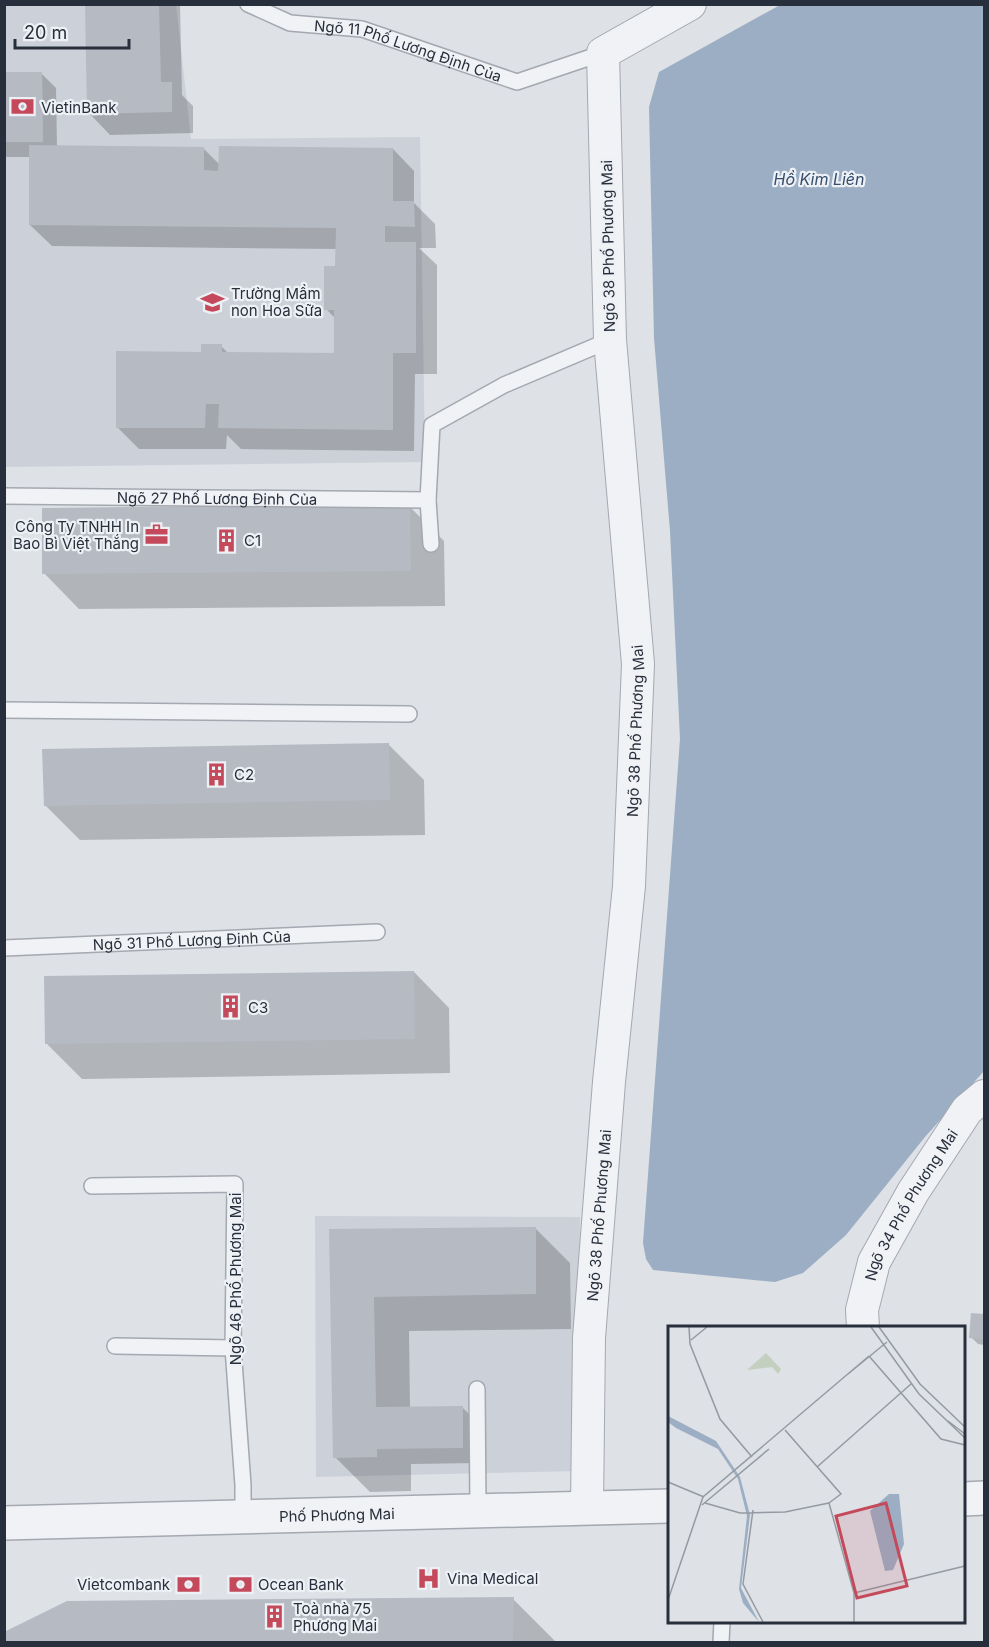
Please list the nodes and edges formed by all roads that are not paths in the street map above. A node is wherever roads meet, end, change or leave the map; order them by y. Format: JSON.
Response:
{"nodes":[{"id":1,"x":248,"y":4,"type":"edge"},
{"id":2,"x":690,"y":4,"type":"edge"},
{"id":3,"x":603,"y":53,"type":"junction"},
{"id":4,"x":610,"y":340,"type":"junction"},
{"id":5,"x":4,"y":496,"type":"edge"},
{"id":6,"x":428,"y":500,"type":"junction"},
{"id":7,"x":431,"y":544,"type":"dead end"},
{"id":8,"x":4,"y":710,"type":"edge"},
{"id":9,"x":409,"y":714,"type":"dead end"},
{"id":10,"x":377,"y":932,"type":"dead end"},
{"id":11,"x":4,"y":948,"type":"edge"},
{"id":12,"x":984,"y":1096,"type":"edge"},
{"id":13,"x":92,"y":1186,"type":"dead end"},
{"id":14,"x":863,"y":1326,"type":"edge"},
{"id":15,"x":115,"y":1346,"type":"dead end"},
{"id":16,"x":233,"y":1348,"type":"junction"},
{"id":17,"x":477,"y":1389,"type":"dead end"},
{"id":18,"x":984,"y":1498,"type":"edge"},
{"id":19,"x":965,"y":1499,"type":"edge"},
{"id":20,"x":668,"y":1506,"type":"edge"},
{"id":21,"x":587,"y":1507,"type":"junction"},
{"id":22,"x":478,"y":1509,"type":"junction"},
{"id":23,"x":243,"y":1518,"type":"junction"},
{"id":24,"x":4,"y":1523,"type":"edge"},
{"id":25,"x":722,"y":1623,"type":"edge"},
{"id":26,"x":721,"y":1642,"type":"edge"}],
"edges":[{"from":1,"to":3,"type":"lane","name":"Ngõ 11 Phố Lương Định Của"},
{"from":2,"to":3,"type":"street"},
{"from":3,"to":4,"type":"street","name":"Ngõ 38 Phố Phương Mai"},
{"from":4,"to":6,"type":"lane"},
{"from":4,"to":21,"type":"street","name":"Ngõ 38 Phố Phương Mai"},
{"from":5,"to":6,"type":"lane","name":"Ngõ 27 Phố Lương Định Của"},
{"from":6,"to":7,"type":"lane"},
{"from":8,"to":9,"type":"lane"},
{"from":10,"to":11,"type":"lane","name":"Ngõ 31 Phố Lương Định Của"},
{"from":12,"to":14,"type":"street","name":"Ngõ 34 Phố Phương Mai"},
{"from":13,"to":16,"type":"lane","name":"Ngõ 46 Phố Phương Mai"},
{"from":15,"to":16,"type":"lane"},
{"from":16,"to":23,"type":"lane","name":"Ngõ 46 Phố Phương Mai"},
{"from":17,"to":22,"type":"lane"},
{"from":18,"to":19,"type":"street"},
{"from":20,"to":21,"type":"street","name":"Phố Phương Mai"},
{"from":21,"to":22,"type":"street","name":"Phố Phương Mai"},
{"from":22,"to":23,"type":"street","name":"Phố Phương Mai"},
{"from":23,"to":24,"type":"street","name":"Phố Phương Mai"},
{"from":25,"to":26,"type":"lane"}]}
